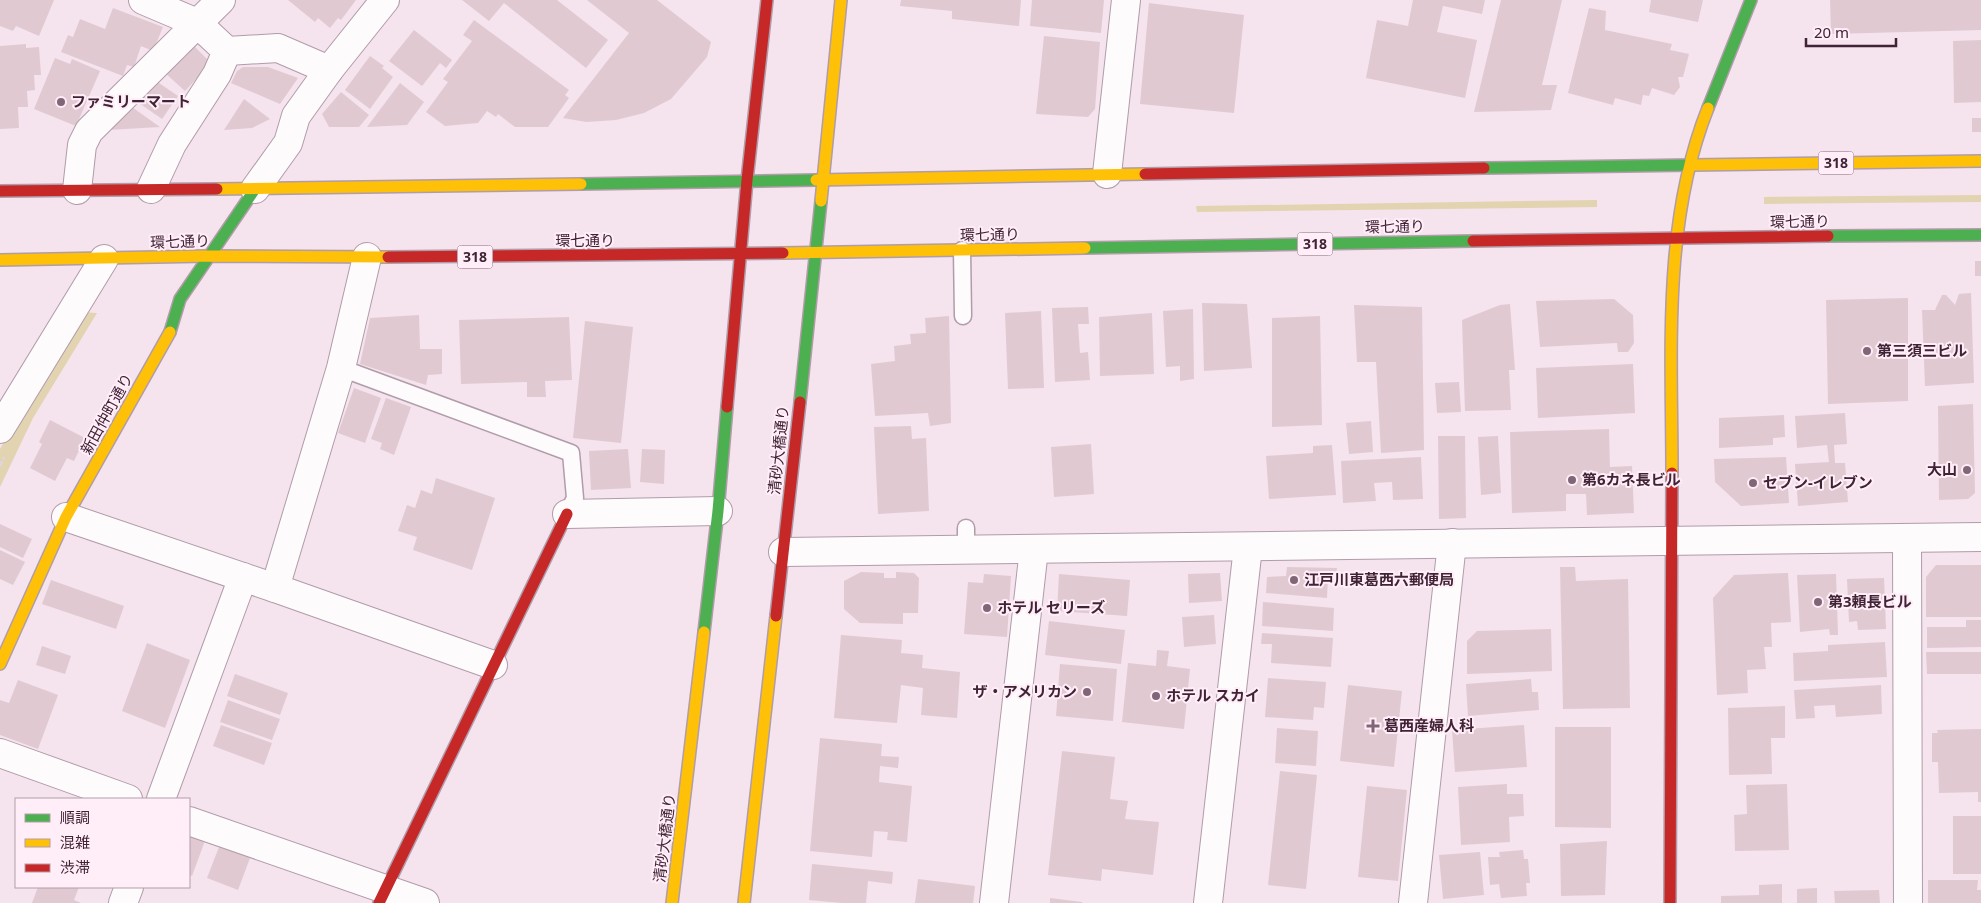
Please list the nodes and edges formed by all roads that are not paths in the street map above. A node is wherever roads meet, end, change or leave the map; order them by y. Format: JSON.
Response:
{"nodes":[{"id":1,"x":143,"y":0,"type":"edge"},
{"id":2,"x":221,"y":0,"type":"edge"},
{"id":3,"x":385,"y":0,"type":"edge"},
{"id":4,"x":767,"y":0,"type":"edge"},
{"id":5,"x":841,"y":0,"type":"edge"},
{"id":6,"x":1126,"y":0,"type":"edge"},
{"id":7,"x":1751,"y":0,"type":"edge"},
{"id":8,"x":197,"y":23,"type":"junction"},
{"id":9,"x":226,"y":51,"type":"junction"},
{"id":10,"x":329,"y":70,"type":"junction"},
{"id":11,"x":1981,"y":162,"type":"edge"},
{"id":12,"x":1690,"y":164,"type":"junction"},
{"id":13,"x":1107,"y":174,"type":"junction"},
{"id":14,"x":747,"y":180,"type":"junction"},
{"id":15,"x":822,"y":180,"type":"junction"},
{"id":16,"x":151,"y":189,"type":"junction"},
{"id":17,"x":255,"y":189,"type":"junction"},
{"id":18,"x":77,"y":190,"type":"junction"},
{"id":19,"x":0,"y":191,"type":"edge"},
{"id":20,"x":1981,"y":235,"type":"edge"},
{"id":21,"x":1676,"y":237,"type":"junction"},
{"id":22,"x":962,"y":250,"type":"junction"},
{"id":23,"x":816,"y":252,"type":"junction"},
{"id":24,"x":742,"y":254,"type":"junction"},
{"id":25,"x":208,"y":256,"type":"junction"},
{"id":26,"x":367,"y":258,"type":"junction"},
{"id":27,"x":104,"y":259,"type":"junction"},
{"id":28,"x":0,"y":260,"type":"edge"},
{"id":29,"x":963,"y":316,"type":"dead end"},
{"id":30,"x":341,"y":368,"type":"junction"},
{"id":31,"x":0,"y":429,"type":"edge"},
{"id":32,"x":718,"y":512,"type":"junction"},
{"id":33,"x":567,"y":514,"type":"junction"},
{"id":34,"x":66,"y":517,"type":"junction"},
{"id":35,"x":1981,"y":537,"type":"edge"},
{"id":36,"x":1907,"y":538,"type":"junction"},
{"id":37,"x":1672,"y":540,"type":"junction"},
{"id":38,"x":1452,"y":542,"type":"junction"},
{"id":39,"x":1248,"y":547,"type":"junction"},
{"id":40,"x":1034,"y":549,"type":"junction"},
{"id":41,"x":783,"y":552,"type":"junction"},
{"id":42,"x":243,"y":577,"type":"junction"},
{"id":43,"x":275,"y":588,"type":"junction"},
{"id":44,"x":0,"y":664,"type":"edge"},
{"id":45,"x":493,"y":665,"type":"junction"},
{"id":46,"x":0,"y":753,"type":"edge"},
{"id":47,"x":125,"y":798,"type":"edge"},
{"id":48,"x":161,"y":798,"type":"edge"},
{"id":49,"x":190,"y":821,"type":"edge"},
{"id":50,"x":129,"y":888,"type":"edge"},
{"id":51,"x":382,"y":896,"type":"edge"},
{"id":52,"x":123,"y":903,"type":"edge"},
{"id":53,"x":425,"y":903,"type":"edge"},
{"id":54,"x":672,"y":903,"type":"edge"},
{"id":55,"x":744,"y":903,"type":"edge"},
{"id":56,"x":994,"y":903,"type":"edge"},
{"id":57,"x":1208,"y":903,"type":"edge"},
{"id":58,"x":1413,"y":903,"type":"edge"},
{"id":59,"x":1670,"y":903,"type":"edge"},
{"id":60,"x":1908,"y":903,"type":"edge"}],
"edges":[{"from":1,"to":8,"type":"street"},
{"from":2,"to":8,"type":"street"},
{"from":3,"to":10,"type":"street"},
{"from":4,"to":14,"type":"main road","name":"清砂大橋通り"},
{"from":5,"to":15,"type":"main road","name":"清砂大橋通り"},
{"from":6,"to":13,"type":"street"},
{"from":7,"to":12,"type":"main road"},
{"from":8,"to":9,"type":"street"},
{"from":8,"to":18,"type":"street"},
{"from":9,"to":10,"type":"street"},
{"from":9,"to":16,"type":"street"},
{"from":10,"to":17,"type":"street"},
{"from":11,"to":12,"type":"main road","number":"318"},
{"from":12,"to":13,"type":"main road","number":"318"},
{"from":12,"to":21,"type":"main road"},
{"from":13,"to":15,"type":"main road","number":"318"},
{"from":14,"to":15,"type":"main road","number":"318"},
{"from":14,"to":17,"type":"main road","number":"318"},
{"from":14,"to":24,"type":"main road","name":"清砂大橋通り"},
{"from":15,"to":23,"type":"main road","name":"清砂大橋通り"},
{"from":16,"to":17,"type":"main road","number":"318"},
{"from":16,"to":18,"type":"main road","number":"318"},
{"from":17,"to":25,"type":"main road","name":"新田仲町通り"},
{"from":18,"to":19,"type":"main road","number":"318"},
{"from":20,"to":21,"type":"main road","name":"環七通り","number":"318"},
{"from":21,"to":22,"type":"main road","name":"環七通り","number":"318"},
{"from":21,"to":37,"type":"main road"},
{"from":22,"to":23,"type":"main road","name":"環七通り","number":"318"},
{"from":22,"to":29,"type":"lane"},
{"from":23,"to":24,"type":"main road","name":"環七通り","number":"318"},
{"from":23,"to":41,"type":"main road","name":"清砂大橋通り"},
{"from":24,"to":26,"type":"main road","name":"環七通り","number":"318"},
{"from":24,"to":32,"type":"main road","name":"清砂大橋通り"},
{"from":25,"to":26,"type":"main road","name":"環七通り","number":"318"},
{"from":25,"to":27,"type":"main road","name":"環七通り","number":"318"},
{"from":25,"to":34,"type":"main road","name":"新田仲町通り"},
{"from":26,"to":30,"type":"street"},
{"from":27,"to":28,"type":"main road","name":"環七通り","number":"318"},
{"from":27,"to":31,"type":"street"},
{"from":30,"to":33,"type":"lane"},
{"from":30,"to":43,"type":"street"},
{"from":32,"to":33,"type":"street"},
{"from":32,"to":54,"type":"main road","name":"清砂大橋通り"},
{"from":33,"to":45,"type":"main road"},
{"from":34,"to":42,"type":"street"},
{"from":34,"to":44,"type":"main road","name":"新田仲町通り"},
{"from":35,"to":36,"type":"street"},
{"from":36,"to":37,"type":"street"},
{"from":36,"to":60,"type":"street"},
{"from":37,"to":38,"type":"street"},
{"from":37,"to":59,"type":"main road"},
{"from":38,"to":39,"type":"street"},
{"from":38,"to":58,"type":"street"},
{"from":39,"to":40,"type":"street"},
{"from":39,"to":57,"type":"street"},
{"from":40,"to":41,"type":"street"},
{"from":40,"to":56,"type":"street"},
{"from":41,"to":55,"type":"main road","name":"清砂大橋通り"},
{"from":42,"to":43,"type":"street"},
{"from":42,"to":48,"type":"street"},
{"from":43,"to":45,"type":"street"},
{"from":45,"to":51,"type":"main road"},
{"from":46,"to":47,"type":"street"},
{"from":49,"to":51,"type":"street"},
{"from":50,"to":52,"type":"street"},
{"from":51,"to":53,"type":"street"}]}
